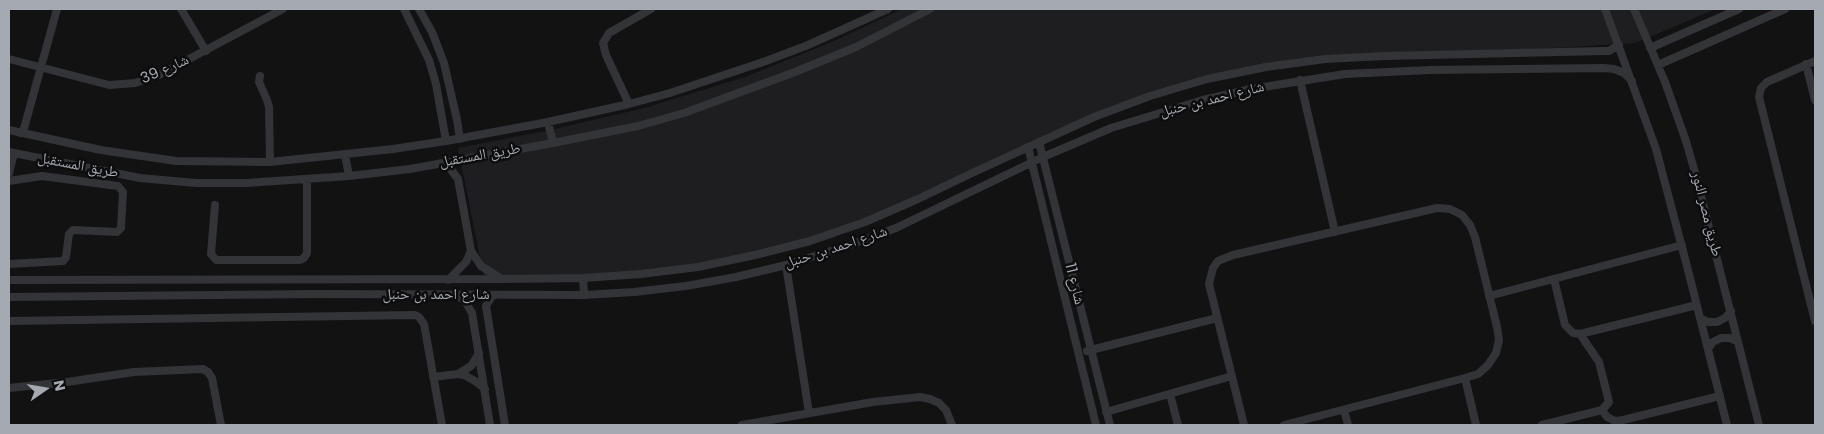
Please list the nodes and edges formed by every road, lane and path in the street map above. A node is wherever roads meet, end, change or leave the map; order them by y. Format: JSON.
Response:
{"nodes":[{"id":1,"x":57,"y":9,"type":"edge"},
{"id":2,"x":181,"y":9,"type":"edge"},
{"id":3,"x":283,"y":9,"type":"edge"},
{"id":4,"x":404,"y":9,"type":"edge"},
{"id":5,"x":419,"y":9,"type":"edge"},
{"id":6,"x":652,"y":9,"type":"edge"},
{"id":7,"x":888,"y":9,"type":"edge"},
{"id":8,"x":930,"y":9,"type":"edge"},
{"id":9,"x":1605,"y":9,"type":"edge"},
{"id":10,"x":1634,"y":9,"type":"edge"},
{"id":11,"x":1738,"y":9,"type":"edge"},
{"id":12,"x":1785,"y":9,"type":"edge"},
{"id":13,"x":1619,"y":45,"type":"junction"},
{"id":14,"x":1650,"y":48,"type":"junction"},
{"id":15,"x":206,"y":51,"type":"junction"},
{"id":16,"x":9,"y":59,"type":"edge"},
{"id":17,"x":1815,"y":60,"type":"edge"},
{"id":18,"x":1806,"y":64,"type":"junction"},
{"id":19,"x":1658,"y":65,"type":"junction"},
{"id":20,"x":41,"y":67,"type":"junction"},
{"id":21,"x":260,"y":76,"type":"dead end"},
{"id":22,"x":1300,"y":80,"type":"junction"},
{"id":23,"x":1632,"y":81,"type":"junction"},
{"id":24,"x":1815,"y":100,"type":"edge"},
{"id":25,"x":629,"y":104,"type":"junction"},
{"id":26,"x":548,"y":122,"type":"junction"},
{"id":27,"x":9,"y":130,"type":"edge"},
{"id":28,"x":20,"y":133,"type":"junction"},
{"id":29,"x":460,"y":139,"type":"junction"},
{"id":30,"x":446,"y":141,"type":"junction"},
{"id":31,"x":1039,"y":142,"type":"junction"},
{"id":32,"x":553,"y":143,"type":"junction"},
{"id":33,"x":1028,"y":147,"type":"junction"},
{"id":34,"x":11,"y":152,"type":"edge"},
{"id":35,"x":345,"y":155,"type":"junction"},
{"id":36,"x":1043,"y":157,"type":"junction"},
{"id":37,"x":464,"y":160,"type":"junction"},
{"id":38,"x":270,"y":162,"type":"junction"},
{"id":39,"x":1032,"y":162,"type":"junction"},
{"id":40,"x":446,"y":163,"type":"junction"},
{"id":41,"x":9,"y":173,"type":"edge"},
{"id":42,"x":349,"y":176,"type":"junction"},
{"id":43,"x":306,"y":179,"type":"junction"},
{"id":44,"x":458,"y":179,"type":"junction"},
{"id":45,"x":9,"y":180,"type":"edge"},
{"id":46,"x":1050,"y":186,"type":"junction"},
{"id":47,"x":1039,"y":190,"type":"junction"},
{"id":48,"x":215,"y":205,"type":"dead end"},
{"id":49,"x":1335,"y":232,"type":"junction"},
{"id":50,"x":1682,"y":246,"type":"junction"},
{"id":51,"x":471,"y":251,"type":"junction"},
{"id":52,"x":9,"y":264,"type":"edge"},
{"id":53,"x":786,"y":265,"type":"junction"},
{"id":54,"x":583,"y":278,"type":"junction"},
{"id":55,"x":502,"y":279,"type":"junction"},
{"id":56,"x":1554,"y":279,"type":"junction"},
{"id":57,"x":9,"y":280,"type":"edge"},
{"id":58,"x":318,"y":280,"type":"junction"},
{"id":59,"x":448,"y":280,"type":"junction"},
{"id":60,"x":318,"y":294,"type":"junction"},
{"id":61,"x":455,"y":294,"type":"junction"},
{"id":62,"x":494,"y":295,"type":"junction"},
{"id":63,"x":584,"y":295,"type":"junction"},
{"id":64,"x":1490,"y":296,"type":"junction"},
{"id":65,"x":9,"y":297,"type":"edge"},
{"id":66,"x":1697,"y":305,"type":"junction"},
{"id":67,"x":1730,"y":311,"type":"junction"},
{"id":68,"x":1217,"y":318,"type":"junction"},
{"id":69,"x":1700,"y":318,"type":"junction"},
{"id":70,"x":488,"y":319,"type":"junction"},
{"id":71,"x":474,"y":320,"type":"junction"},
{"id":72,"x":9,"y":321,"type":"edge"},
{"id":73,"x":1815,"y":321,"type":"edge"},
{"id":74,"x":1580,"y":334,"type":"junction"},
{"id":75,"x":1738,"y":342,"type":"junction"},
{"id":76,"x":1708,"y":349,"type":"junction"},
{"id":77,"x":1090,"y":350,"type":"junction"},
{"id":78,"x":479,"y":353,"type":"junction"},
{"id":79,"x":1078,"y":353,"type":"junction"},
{"id":80,"x":458,"y":374,"type":"junction"},
{"id":81,"x":1232,"y":376,"type":"junction"},
{"id":82,"x":433,"y":377,"type":"junction"},
{"id":83,"x":1465,"y":378,"type":"junction"},
{"id":84,"x":9,"y":388,"type":"edge"},
{"id":85,"x":484,"y":389,"type":"junction"},
{"id":86,"x":1170,"y":394,"type":"junction"},
{"id":87,"x":1720,"y":396,"type":"junction"},
{"id":88,"x":1344,"y":410,"type":"junction"},
{"id":89,"x":1602,"y":410,"type":"junction"},
{"id":90,"x":1106,"y":412,"type":"junction"},
{"id":91,"x":809,"y":413,"type":"junction"},
{"id":92,"x":1724,"y":415,"type":"junction"},
{"id":93,"x":221,"y":425,"type":"edge"},
{"id":94,"x":442,"y":425,"type":"edge"},
{"id":95,"x":490,"y":425,"type":"edge"},
{"id":96,"x":504,"y":425,"type":"edge"},
{"id":97,"x":742,"y":425,"type":"edge"},
{"id":98,"x":952,"y":425,"type":"edge"},
{"id":99,"x":1096,"y":425,"type":"edge"},
{"id":100,"x":1110,"y":425,"type":"edge"},
{"id":101,"x":1178,"y":425,"type":"edge"},
{"id":102,"x":1244,"y":425,"type":"edge"},
{"id":103,"x":1284,"y":425,"type":"edge"},
{"id":104,"x":1348,"y":425,"type":"edge"},
{"id":105,"x":1476,"y":425,"type":"edge"},
{"id":106,"x":1542,"y":425,"type":"edge"},
{"id":107,"x":1720,"y":425,"type":"edge"},
{"id":108,"x":1727,"y":425,"type":"edge"},
{"id":109,"x":1759,"y":425,"type":"edge"}],
"edges":[{"from":1,"to":20,"type":"street"},
{"from":2,"to":15,"type":"street"},
{"from":3,"to":15,"type":"street","name":"شارع 39"},
{"from":4,"to":30,"type":"street"},
{"from":5,"to":29,"type":"street"},
{"from":6,"to":25,"type":"street"},
{"from":7,"to":25,"type":"street","name":"طريق المستقبل"},
{"from":8,"to":32,"type":"street","name":"طريق المستقبل"},
{"from":9,"to":13,"type":"street","name":"طريق مصر النور"},
{"from":10,"to":14,"type":"street","name":"طريق مصر النور"},
{"from":11,"to":14,"type":"street"},
{"from":12,"to":19,"type":"street"},
{"from":13,"to":23,"type":"street","name":"طريق مصر النور"},
{"from":13,"to":31,"type":"street","name":"شارع احمد بن حنبل"},
{"from":14,"to":19,"type":"street","name":"طريق مصر النور"},
{"from":15,"to":20,"type":"street","name":"شارع 39"},
{"from":16,"to":20,"type":"street","name":"شارع 39"},
{"from":17,"to":18,"type":"street"},
{"from":18,"to":24,"type":"street"},
{"from":18,"to":73,"type":"street"},
{"from":19,"to":67,"type":"street","name":"طريق مصر النور"},
{"from":20,"to":28,"type":"street"},
{"from":21,"to":38,"type":"street"},
{"from":22,"to":23,"type":"street","name":"شارع احمد بن حنبل"},
{"from":22,"to":36,"type":"street","name":"شارع احمد بن حنبل"},
{"from":22,"to":49,"type":"street"},
{"from":23,"to":50,"type":"street","name":"طريق مصر النور"},
{"from":25,"to":26,"type":"street","name":"طريق المستقبل"},
{"from":26,"to":29,"type":"street","name":"طريق المستقبل"},
{"from":26,"to":32,"type":"street"},
{"from":27,"to":28,"type":"street","name":"طريق المستقبل"},
{"from":28,"to":38,"type":"street","name":"طريق المستقبل"},
{"from":29,"to":30,"type":"street","name":"طريق المستقبل"},
{"from":30,"to":35,"type":"street","name":"طريق المستقبل"},
{"from":31,"to":33,"type":"street","name":"شارع احمد بن حنبل"},
{"from":31,"to":36,"type":"street","name":"شارع 11"},
{"from":32,"to":37,"type":"street","name":"طريق المستقبل"},
{"from":33,"to":39,"type":"street","name":"شارع 11"},
{"from":33,"to":54,"type":"street","name":"شارع احمد بن حنبل"},
{"from":34,"to":41,"type":"street"},
{"from":34,"to":43,"type":"street","name":"طريق المستقبل"},
{"from":35,"to":38,"type":"street","name":"طريق المستقبل"},
{"from":35,"to":42,"type":"street"},
{"from":36,"to":39,"type":"street","name":"شارع احمد بن حنبل"},
{"from":36,"to":46,"type":"street","name":"شارع 11"},
{"from":37,"to":40,"type":"street","name":"طريق المستقبل"},
{"from":37,"to":44,"type":"street"},
{"from":39,"to":47,"type":"street","name":"شارع 11"},
{"from":39,"to":53,"type":"street","name":"شارع احمد بن حنبل"},
{"from":40,"to":42,"type":"street","name":"طريق المستقبل"},
{"from":40,"to":44,"type":"street"},
{"from":42,"to":43,"type":"street","name":"طريق المستقبل"},
{"from":43,"to":48,"type":"street"},
{"from":44,"to":51,"type":"street"},
{"from":45,"to":52,"type":"street"},
{"from":46,"to":47,"type":"street"},
{"from":46,"to":77,"type":"street","name":"شارع 11"},
{"from":47,"to":79,"type":"street","name":"شارع 11"},
{"from":49,"to":64,"type":"street"},
{"from":49,"to":68,"type":"street"},
{"from":50,"to":56,"type":"street"},
{"from":50,"to":66,"type":"street","name":"طريق مصر النور"},
{"from":51,"to":55,"type":"street"},
{"from":51,"to":59,"type":"street"},
{"from":53,"to":63,"type":"street","name":"شارع احمد بن حنبل"},
{"from":53,"to":91,"type":"street"},
{"from":54,"to":55,"type":"street","name":"شارع احمد بن حنبل"},
{"from":54,"to":63,"type":"street"},
{"from":55,"to":59,"type":"street","name":"شارع احمد بن حنبل"},
{"from":56,"to":64,"type":"street"},
{"from":56,"to":74,"type":"street"},
{"from":57,"to":58,"type":"street","name":"شارع احمد بن حنبل"},
{"from":58,"to":59,"type":"street","name":"شارع احمد بن حنبل"},
{"from":58,"to":60,"type":"street"},
{"from":60,"to":61,"type":"street","name":"شارع احمد بن حنبل"},
{"from":60,"to":65,"type":"street","name":"شارع احمد بن حنبل"},
{"from":61,"to":62,"type":"street","name":"شارع احمد بن حنبل"},
{"from":61,"to":71,"type":"street"},
{"from":62,"to":63,"type":"street","name":"شارع احمد بن حنبل"},
{"from":62,"to":70,"type":"street"},
{"from":64,"to":83,"type":"street"},
{"from":66,"to":69,"type":"street","name":"طريق مصر النور"},
{"from":66,"to":74,"type":"street"},
{"from":67,"to":69,"type":"street"},
{"from":67,"to":75,"type":"street","name":"طريق مصر النور"},
{"from":68,"to":77,"type":"street"},
{"from":68,"to":81,"type":"street"},
{"from":69,"to":76,"type":"street","name":"طريق مصر النور"},
{"from":70,"to":71,"type":"street"},
{"from":70,"to":96,"type":"street"},
{"from":71,"to":78,"type":"street"},
{"from":72,"to":82,"type":"street"},
{"from":74,"to":89,"type":"street"},
{"from":75,"to":76,"type":"street"},
{"from":75,"to":109,"type":"street","name":"طريق مصر النور"},
{"from":76,"to":87,"type":"street","name":"طريق مصر النور"},
{"from":77,"to":79,"type":"street"},
{"from":77,"to":90,"type":"street","name":"شارع 11"},
{"from":78,"to":80,"type":"street"},
{"from":78,"to":85,"type":"street"},
{"from":79,"to":99,"type":"street","name":"شارع 11"},
{"from":80,"to":82,"type":"street"},
{"from":80,"to":85,"type":"street"},
{"from":81,"to":86,"type":"street"},
{"from":81,"to":102,"type":"street"},
{"from":82,"to":94,"type":"street"},
{"from":83,"to":88,"type":"street"},
{"from":83,"to":105,"type":"street"},
{"from":84,"to":93,"type":"street"},
{"from":85,"to":95,"type":"street"},
{"from":86,"to":90,"type":"street"},
{"from":86,"to":101,"type":"street"},
{"from":87,"to":89,"type":"street"},
{"from":87,"to":92,"type":"street","name":"طريق مصر النور"},
{"from":88,"to":103,"type":"street"},
{"from":88,"to":104,"type":"street"},
{"from":89,"to":106,"type":"street"},
{"from":90,"to":100,"type":"street","name":"شارع 11"},
{"from":91,"to":97,"type":"street"},
{"from":91,"to":98,"type":"street"},
{"from":92,"to":107,"type":"street"},
{"from":92,"to":108,"type":"street","name":"طريق مصر النور"}]}
